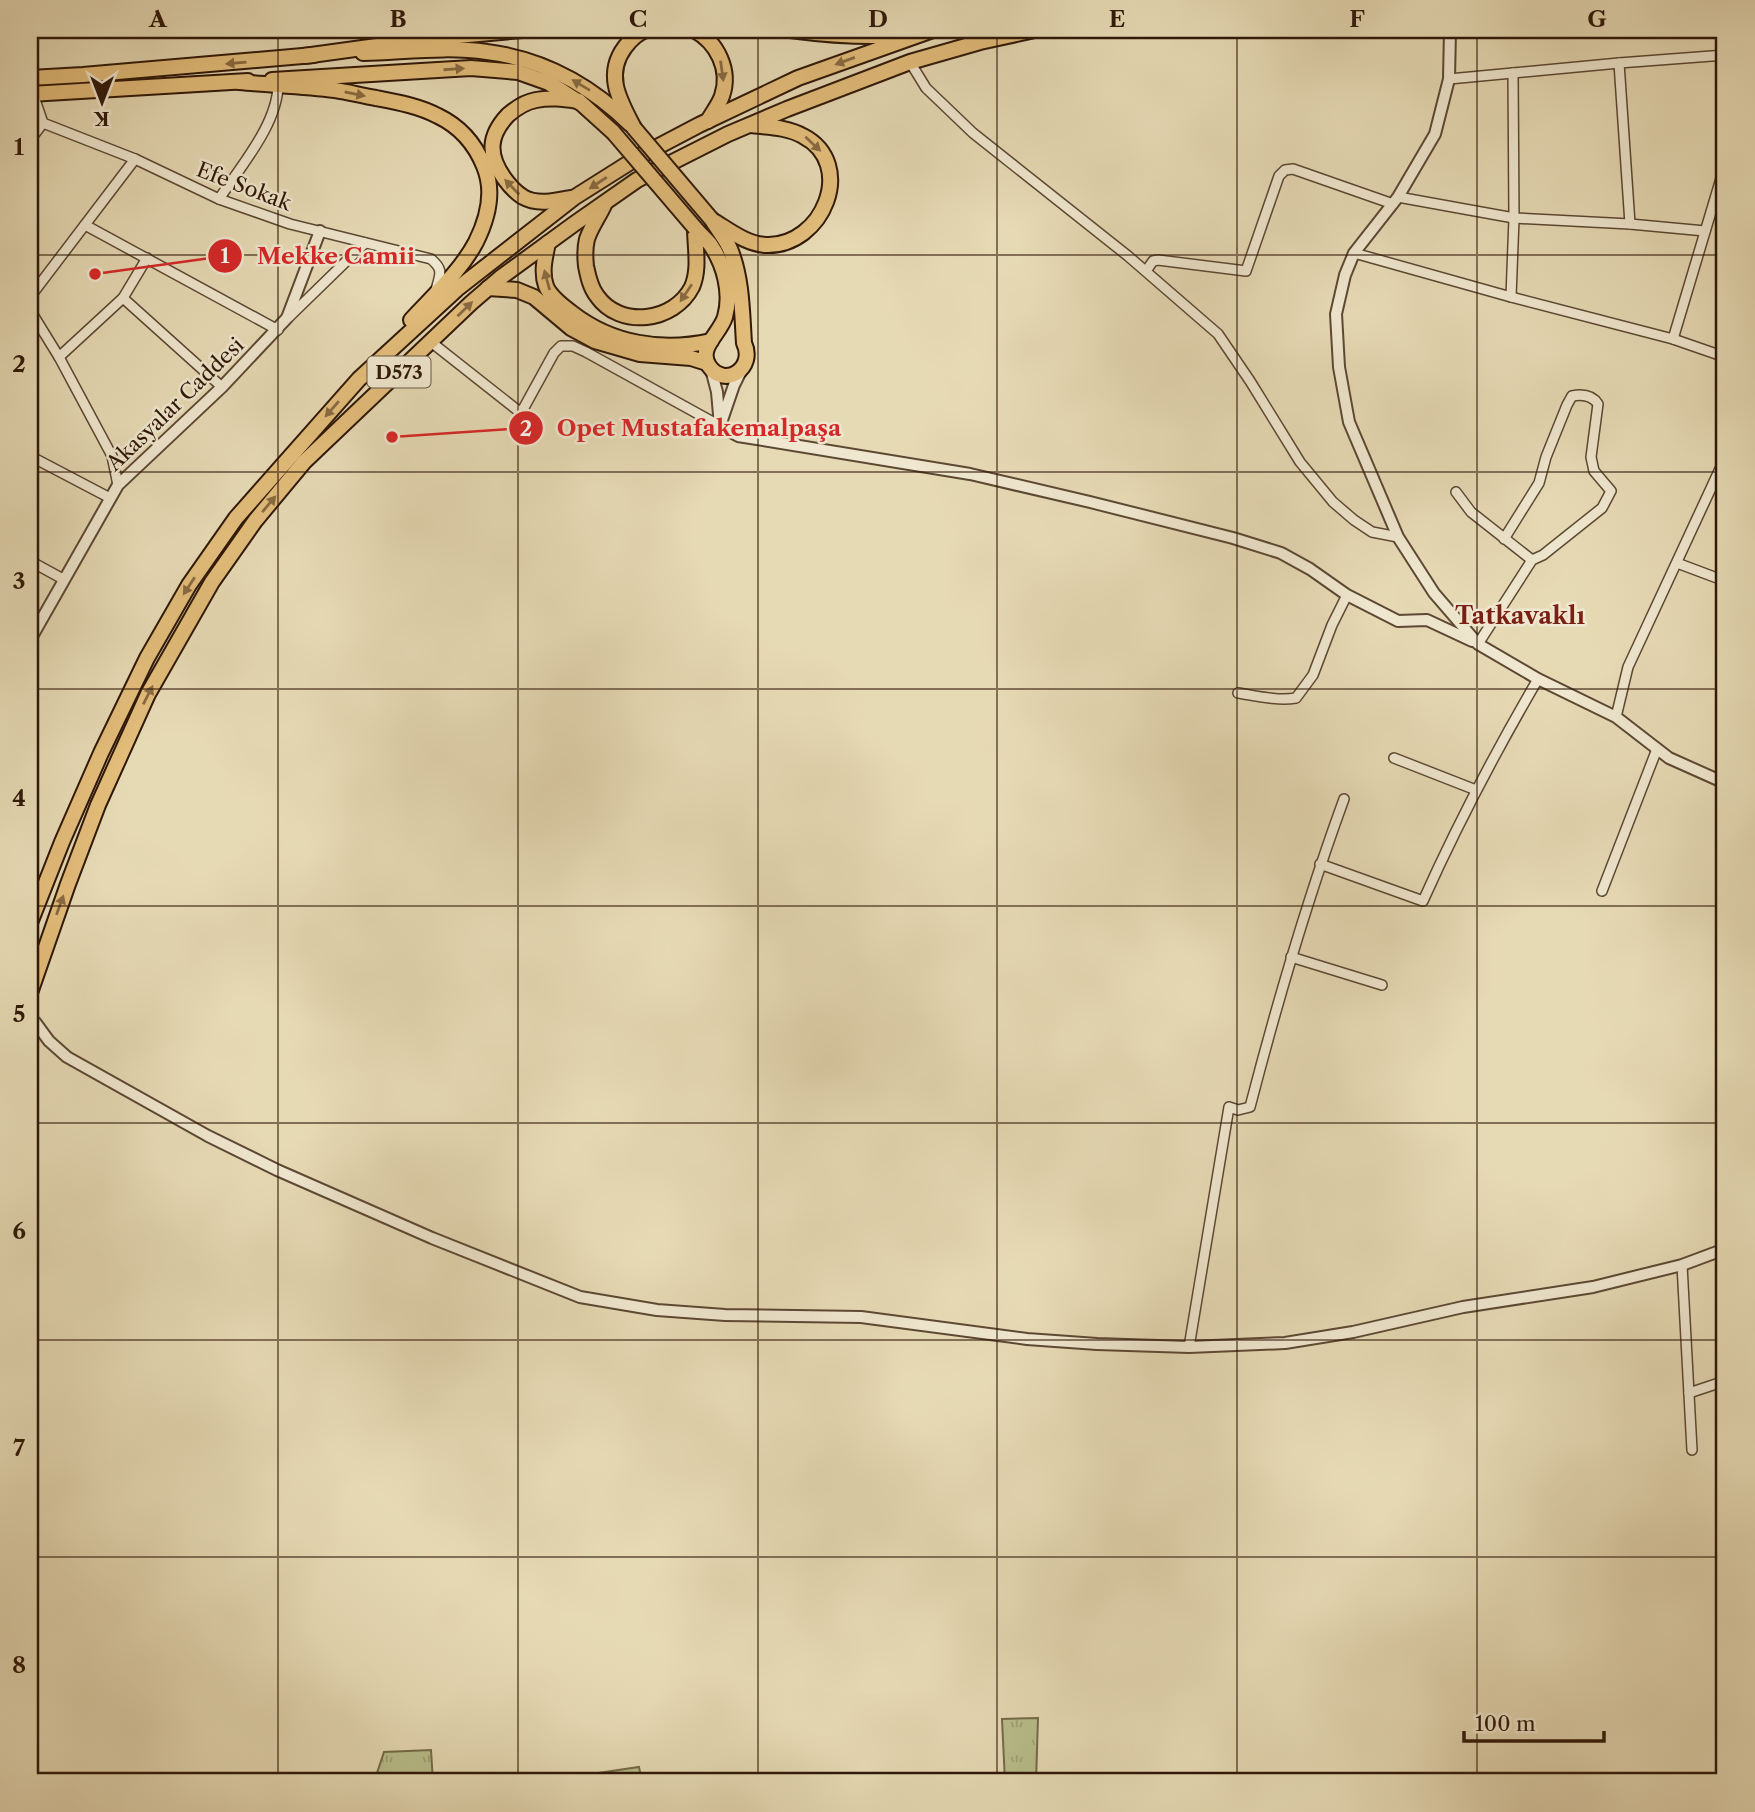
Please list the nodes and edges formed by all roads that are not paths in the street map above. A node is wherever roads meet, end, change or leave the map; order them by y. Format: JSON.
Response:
{"nodes":[{"id":1,"x":522,"y":30,"type":"edge"},
{"id":2,"x":646,"y":30,"type":"edge"},
{"id":3,"x":694,"y":30,"type":"edge"},
{"id":4,"x":790,"y":30,"type":"edge"},
{"id":5,"x":1035,"y":30,"type":"edge"},
{"id":6,"x":1450,"y":30,"type":"edge"},
{"id":7,"x":928,"y":32,"type":"edge"},
{"id":8,"x":1725,"y":55,"type":"edge"},
{"id":9,"x":304,"y":56,"type":"junction"},
{"id":10,"x":910,"y":62,"type":"junction"},
{"id":11,"x":1619,"y":63,"type":"junction"},
{"id":12,"x":1513,"y":73,"type":"junction"},
{"id":13,"x":30,"y":78,"type":"edge"},
{"id":14,"x":1449,"y":79,"type":"junction"},
{"id":15,"x":278,"y":83,"type":"junction"},
{"id":16,"x":31,"y":94,"type":"edge"},
{"id":17,"x":579,"y":102,"type":"junction"},
{"id":18,"x":708,"y":121,"type":"junction"},
{"id":19,"x":43,"y":123,"type":"junction"},
{"id":20,"x":749,"y":125,"type":"junction"},
{"id":21,"x":634,"y":128,"type":"junction"},
{"id":22,"x":30,"y":140,"type":"edge"},
{"id":23,"x":135,"y":159,"type":"junction"},
{"id":24,"x":1725,"y":165,"type":"edge"},
{"id":25,"x":1722,"y":194,"type":"edge"},
{"id":26,"x":575,"y":197,"type":"junction"},
{"id":27,"x":219,"y":199,"type":"junction"},
{"id":28,"x":1396,"y":200,"type":"junction"},
{"id":29,"x":605,"y":204,"type":"junction"},
{"id":30,"x":1514,"y":218,"type":"junction"},
{"id":31,"x":712,"y":220,"type":"junction"},
{"id":32,"x":1630,"y":224,"type":"junction"},
{"id":33,"x":85,"y":225,"type":"junction"},
{"id":34,"x":695,"y":228,"type":"junction"},
{"id":35,"x":1705,"y":231,"type":"junction"},
{"id":36,"x":320,"y":232,"type":"junction"},
{"id":37,"x":365,"y":243,"type":"junction"},
{"id":38,"x":548,"y":243,"type":"junction"},
{"id":39,"x":1354,"y":253,"type":"junction"},
{"id":40,"x":147,"y":258,"type":"junction"},
{"id":41,"x":1146,"y":271,"type":"junction"},
{"id":42,"x":488,"y":288,"type":"junction"},
{"id":43,"x":435,"y":293,"type":"junction"},
{"id":44,"x":30,"y":297,"type":"edge"},
{"id":45,"x":1511,"y":297,"type":"junction"},
{"id":46,"x":123,"y":298,"type":"junction"},
{"id":47,"x":30,"y":310,"type":"edge"},
{"id":48,"x":287,"y":318,"type":"junction"},
{"id":49,"x":36,"y":321,"type":"junction"},
{"id":50,"x":278,"y":330,"type":"junction"},
{"id":51,"x":30,"y":331,"type":"edge"},
{"id":52,"x":1673,"y":339,"type":"junction"},
{"id":53,"x":712,"y":340,"type":"junction"},
{"id":54,"x":431,"y":342,"type":"junction"},
{"id":55,"x":744,"y":342,"type":"junction"},
{"id":56,"x":59,"y":357,"type":"junction"},
{"id":57,"x":1725,"y":357,"type":"edge"},
{"id":58,"x":709,"y":366,"type":"junction"},
{"id":59,"x":742,"y":369,"type":"junction"},
{"id":60,"x":359,"y":379,"type":"junction"},
{"id":61,"x":222,"y":387,"type":"junction"},
{"id":62,"x":720,"y":426,"type":"junction"},
{"id":63,"x":30,"y":456,"type":"edge"},
{"id":64,"x":1725,"y":458,"type":"edge"},
{"id":65,"x":118,"y":485,"type":"junction"},
{"id":66,"x":1456,"y":492,"type":"dead end"},
{"id":67,"x":110,"y":498,"type":"junction"},
{"id":68,"x":1398,"y":537,"type":"junction"},
{"id":69,"x":1504,"y":539,"type":"junction"},
{"id":70,"x":1532,"y":560,"type":"junction"},
{"id":71,"x":30,"y":561,"type":"edge"},
{"id":72,"x":1677,"y":563,"type":"junction"},
{"id":73,"x":64,"y":579,"type":"junction"},
{"id":74,"x":1725,"y":581,"type":"edge"},
{"id":75,"x":1347,"y":595,"type":"junction"},
{"id":76,"x":30,"y":640,"type":"edge"},
{"id":77,"x":1478,"y":644,"type":"junction"},
{"id":78,"x":1538,"y":679,"type":"junction"},
{"id":79,"x":1238,"y":693,"type":"dead end"},
{"id":80,"x":1616,"y":717,"type":"junction"},
{"id":81,"x":1657,"y":749,"type":"junction"},
{"id":82,"x":1394,"y":758,"type":"dead end"},
{"id":83,"x":1724,"y":779,"type":"edge"},
{"id":84,"x":1476,"y":790,"type":"junction"},
{"id":85,"x":1344,"y":799,"type":"dead end"},
{"id":86,"x":1320,"y":864,"type":"junction"},
{"id":87,"x":1602,"y":891,"type":"dead end"},
{"id":88,"x":30,"y":923,"type":"edge"},
{"id":89,"x":1292,"y":957,"type":"junction"},
{"id":90,"x":1382,"y":985,"type":"dead end"},
{"id":91,"x":30,"y":993,"type":"edge"},
{"id":92,"x":35,"y":1022,"type":"dead end"},
{"id":93,"x":1725,"y":1249,"type":"edge"},
{"id":94,"x":1682,"y":1265,"type":"junction"},
{"id":95,"x":1189,"y":1347,"type":"junction"},
{"id":96,"x":1725,"y":1381,"type":"edge"},
{"id":97,"x":1689,"y":1393,"type":"junction"},
{"id":98,"x":1692,"y":1450,"type":"dead end"}],
"edges":[{"from":1,"to":9,"type":"main road"},
{"from":2,"to":21,"type":"main road"},
{"from":3,"to":18,"type":"main road","one_way":true},
{"from":4,"to":7,"type":"main road"},
{"from":5,"to":10,"type":"main road","number":"D573"},
{"from":6,"to":14,"type":"street"},
{"from":7,"to":18,"type":"main road","number":"D573","one_way":true},
{"from":8,"to":11,"type":"street"},
{"from":9,"to":13,"type":"main road","one_way":true},
{"from":21,"to":9,"type":"main road","one_way":true},
{"from":10,"to":20,"type":"main road","number":"D573"},
{"from":10,"to":41,"type":"street"},
{"from":11,"to":12,"type":"street"},
{"from":11,"to":32,"type":"street"},
{"from":12,"to":14,"type":"street"},
{"from":12,"to":30,"type":"street"},
{"from":14,"to":28,"type":"street"},
{"from":15,"to":16,"type":"main road"},
{"from":15,"to":17,"type":"main road","one_way":true},
{"from":15,"to":27,"type":"street"},
{"from":15,"to":43,"type":"main road","one_way":true},
{"from":16,"to":19,"type":"street"},
{"from":26,"to":17,"type":"main road","one_way":true},
{"from":17,"to":34,"type":"main road","bridge":true},
{"from":18,"to":26,"type":"main road","number":"D573","one_way":true},
{"from":19,"to":22,"type":"street"},
{"from":19,"to":23,"type":"street","name":"Efe Sokak"},
{"from":20,"to":29,"type":"main road","number":"D573"},
{"from":20,"to":31,"type":"main road","one_way":true},
{"from":21,"to":31,"type":"main road","bridge":true},
{"from":23,"to":27,"type":"street","name":"Efe Sokak"},
{"from":23,"to":33,"type":"street"},
{"from":24,"to":25,"type":"street"},
{"from":25,"to":35,"type":"street"},
{"from":26,"to":60,"type":"main road","number":"D573"},
{"from":27,"to":36,"type":"street","name":"Efe Sokak"},
{"from":28,"to":30,"type":"street"},
{"from":28,"to":39,"type":"street"},
{"from":28,"to":41,"type":"street"},
{"from":34,"to":29,"type":"main road","one_way":true},
{"from":29,"to":38,"type":"main road","number":"D573"},
{"from":30,"to":32,"type":"street"},
{"from":30,"to":45,"type":"street"},
{"from":31,"to":55,"type":"main road"},
{"from":32,"to":35,"type":"street"},
{"from":33,"to":40,"type":"street"},
{"from":33,"to":44,"type":"street"},
{"from":34,"to":53,"type":"main road"},
{"from":35,"to":52,"type":"street"},
{"from":36,"to":37,"type":"street","name":"Efe Sokak"},
{"from":36,"to":48,"type":"street","name":"Akasyalar Caddesi"},
{"from":37,"to":43,"type":"street","name":"Efe Sokak"},
{"from":37,"to":48,"type":"street"},
{"from":38,"to":42,"type":"main road","number":"D573"},
{"from":53,"to":38,"type":"main road","one_way":true},
{"from":39,"to":45,"type":"street"},
{"from":39,"to":68,"type":"street"},
{"from":40,"to":46,"type":"street"},
{"from":40,"to":50,"type":"street"},
{"from":41,"to":68,"type":"street"},
{"from":54,"to":42,"type":"main road","number":"D573","one_way":true},
{"from":42,"to":58,"type":"main road"},
{"from":43,"to":60,"type":"main road"},
{"from":45,"to":52,"type":"street"},
{"from":46,"to":56,"type":"street"},
{"from":46,"to":61,"type":"street"},
{"from":47,"to":49,"type":"street"},
{"from":48,"to":50,"type":"street","name":"Akasyalar Caddesi"},
{"from":49,"to":51,"type":"street"},
{"from":49,"to":56,"type":"street"},
{"from":50,"to":61,"type":"street","name":"Akasyalar Caddesi"},
{"from":52,"to":57,"type":"street"},
{"from":53,"to":55,"type":"main road"},
{"from":53,"to":58,"type":"main road"},
{"from":54,"to":62,"type":"street"},
{"from":91,"to":54,"type":"main road","number":"D573","one_way":true},
{"from":55,"to":59,"type":"main road"},
{"from":56,"to":65,"type":"street"},
{"from":58,"to":59,"type":"main road"},
{"from":58,"to":62,"type":"street"},
{"from":59,"to":62,"type":"street"},
{"from":60,"to":88,"type":"main road","number":"D573","one_way":true},
{"from":61,"to":65,"type":"street","name":"Akasyalar Caddesi"},
{"from":62,"to":75,"type":"street"},
{"from":63,"to":67,"type":"street"},
{"from":64,"to":72,"type":"street"},
{"from":65,"to":67,"type":"street","name":"Akasyalar Caddesi"},
{"from":66,"to":69,"type":"street"},
{"from":67,"to":73,"type":"street","name":"Akasyalar Caddesi"},
{"from":68,"to":77,"type":"street"},
{"from":69,"to":70,"type":"street"},
{"from":69,"to":70,"type":"street"},
{"from":70,"to":77,"type":"street"},
{"from":71,"to":73,"type":"street"},
{"from":72,"to":74,"type":"street"},
{"from":72,"to":80,"type":"street"},
{"from":73,"to":76,"type":"street","name":"Akasyalar Caddesi"},
{"from":75,"to":77,"type":"street"},
{"from":75,"to":79,"type":"street"},
{"from":77,"to":78,"type":"street"},
{"from":78,"to":80,"type":"street"},
{"from":78,"to":84,"type":"street"},
{"from":80,"to":81,"type":"street"},
{"from":81,"to":83,"type":"street"},
{"from":81,"to":87,"type":"street"},
{"from":82,"to":84,"type":"street"},
{"from":84,"to":86,"type":"street"},
{"from":85,"to":86,"type":"street"},
{"from":86,"to":89,"type":"street"},
{"from":89,"to":90,"type":"street"},
{"from":89,"to":95,"type":"street"},
{"from":92,"to":95,"type":"street"},
{"from":93,"to":94,"type":"street"},
{"from":94,"to":95,"type":"street"},
{"from":94,"to":97,"type":"street"},
{"from":96,"to":97,"type":"street"},
{"from":97,"to":98,"type":"street"}]}
